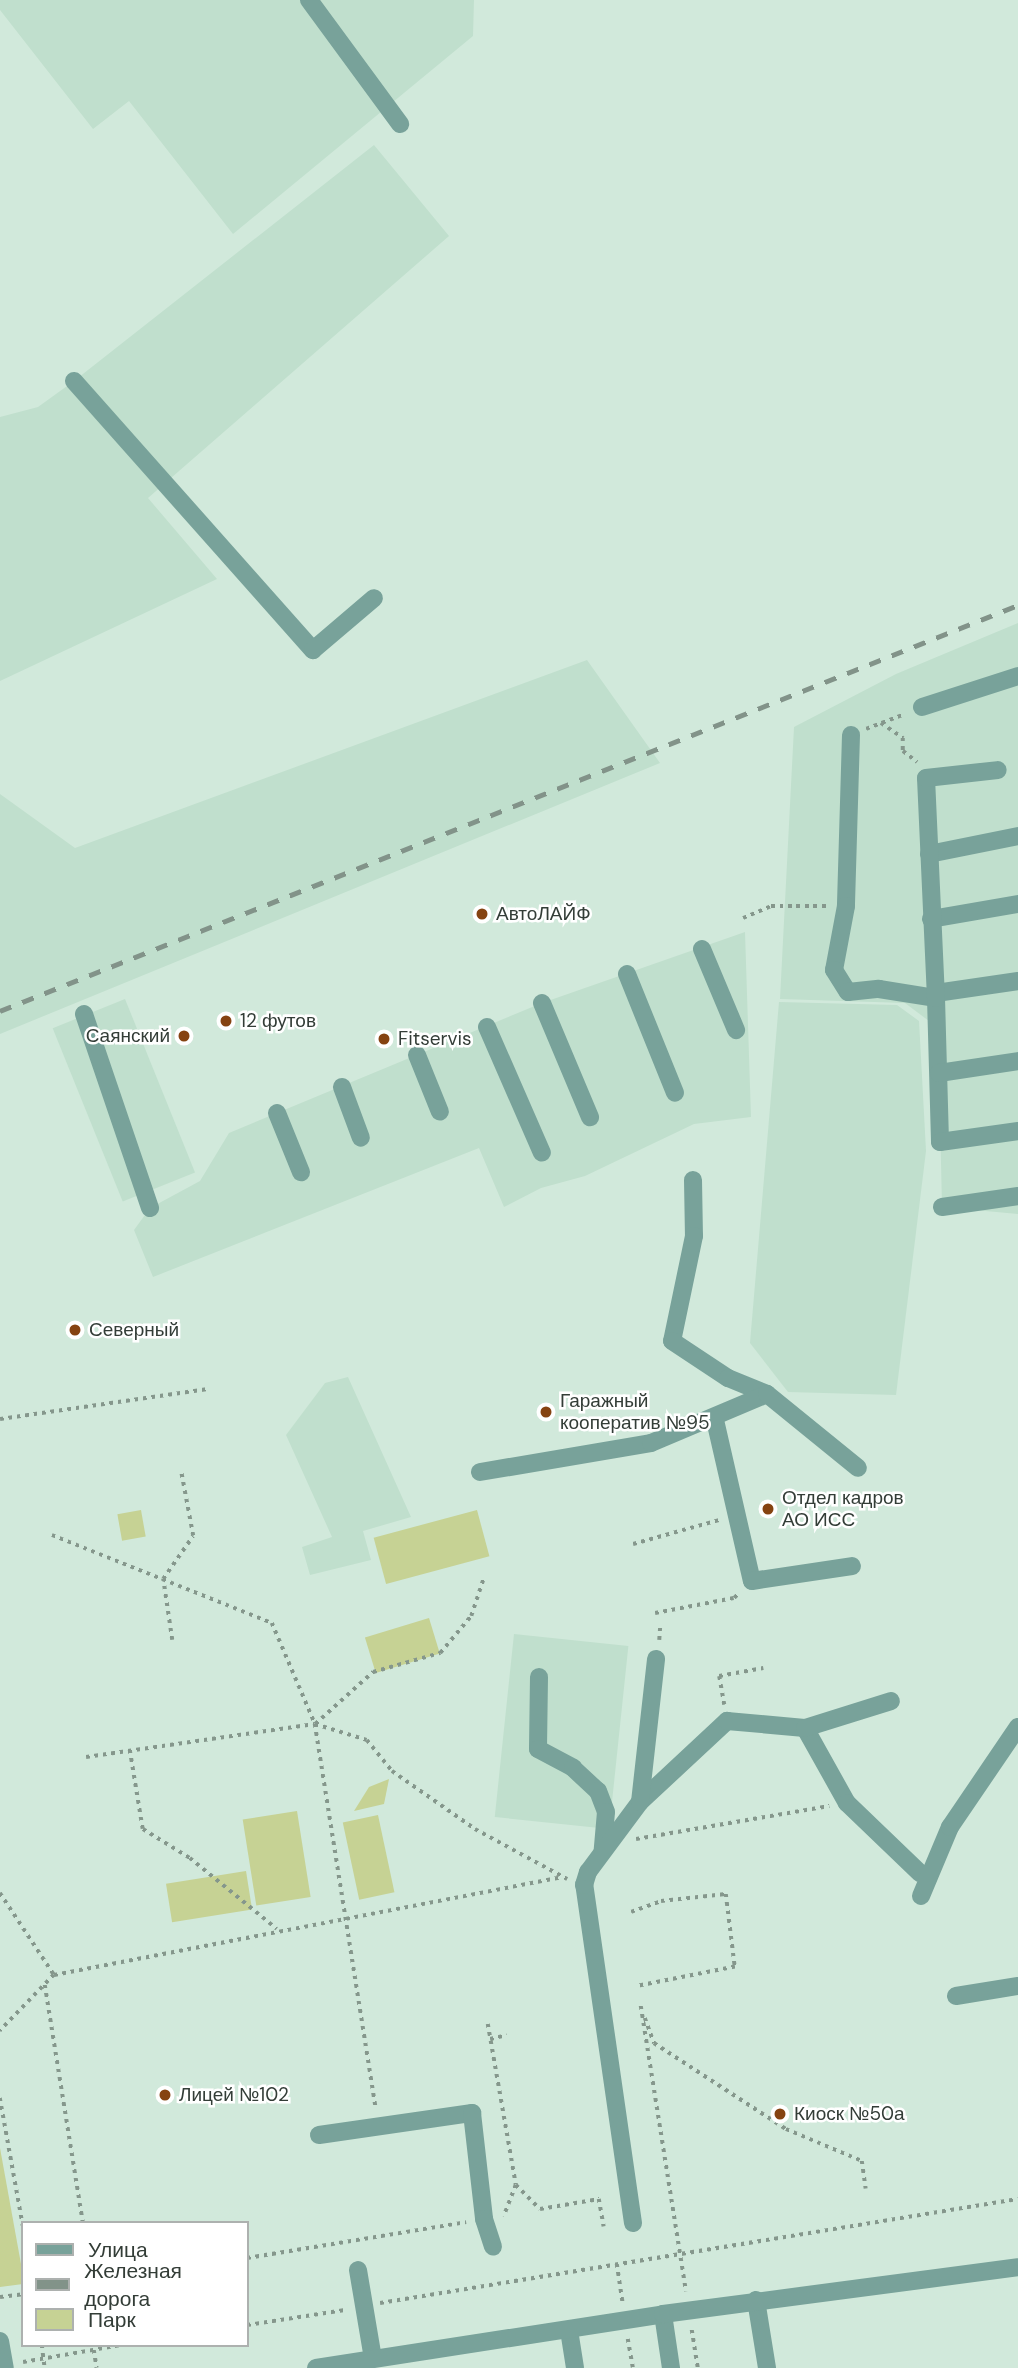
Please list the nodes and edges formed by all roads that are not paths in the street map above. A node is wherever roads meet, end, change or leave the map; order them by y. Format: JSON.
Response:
{"nodes":[{"id":1,"x":309,"y":0,"type":"edge"},
{"id":2,"x":400,"y":124,"type":"dead end"},
{"id":3,"x":74,"y":381,"type":"dead end"},
{"id":4,"x":374,"y":598,"type":"dead end"},
{"id":5,"x":1018,"y":676,"type":"edge"},
{"id":6,"x":922,"y":707,"type":"road end"},
{"id":7,"x":851,"y":735,"type":"road end"},
{"id":8,"x":998,"y":770,"type":"dead end"},
{"id":9,"x":1018,"y":836,"type":"edge"},
{"id":10,"x":929,"y":854,"type":"junction"},
{"id":11,"x":1018,"y":904,"type":"edge"},
{"id":12,"x":932,"y":919,"type":"junction"},
{"id":13,"x":702,"y":949,"type":"dead end"},
{"id":14,"x":627,"y":974,"type":"dead end"},
{"id":15,"x":1018,"y":981,"type":"edge"},
{"id":16,"x":936,"y":996,"type":"junction"},
{"id":17,"x":542,"y":1003,"type":"dead end"},
{"id":18,"x":84,"y":1014,"type":"dead end"},
{"id":19,"x":487,"y":1027,"type":"dead end"},
{"id":20,"x":736,"y":1030,"type":"dead end"},
{"id":21,"x":417,"y":1055,"type":"dead end"},
{"id":22,"x":1018,"y":1060,"type":"edge"},
{"id":23,"x":939,"y":1073,"type":"junction"},
{"id":24,"x":342,"y":1087,"type":"dead end"},
{"id":25,"x":675,"y":1093,"type":"dead end"},
{"id":26,"x":440,"y":1112,"type":"dead end"},
{"id":27,"x":277,"y":1113,"type":"dead end"},
{"id":28,"x":590,"y":1117,"type":"dead end"},
{"id":29,"x":1018,"y":1130,"type":"edge"},
{"id":30,"x":361,"y":1138,"type":"dead end"},
{"id":31,"x":542,"y":1153,"type":"dead end"},
{"id":32,"x":301,"y":1172,"type":"dead end"},
{"id":33,"x":693,"y":1180,"type":"dead end"},
{"id":34,"x":1018,"y":1196,"type":"edge"},
{"id":35,"x":942,"y":1207,"type":"dead end"},
{"id":36,"x":150,"y":1208,"type":"dead end"},
{"id":37,"x":767,"y":1394,"type":"junction"},
{"id":38,"x":715,"y":1420,"type":"junction"},
{"id":39,"x":858,"y":1468,"type":"dead end"},
{"id":40,"x":480,"y":1472,"type":"dead end"},
{"id":41,"x":852,"y":1566,"type":"dead end"},
{"id":42,"x":656,"y":1659,"type":"dead end"},
{"id":43,"x":539,"y":1677,"type":"dead end"},
{"id":44,"x":891,"y":1701,"type":"dead end"},
{"id":45,"x":1018,"y":1727,"type":"edge"},
{"id":46,"x":804,"y":1728,"type":"junction"},
{"id":47,"x":640,"y":1802,"type":"junction"},
{"id":48,"x":603,"y":1852,"type":"junction"},
{"id":49,"x":920,"y":1873,"type":"dead end"},
{"id":50,"x":921,"y":1896,"type":"dead end"},
{"id":51,"x":1018,"y":1986,"type":"edge"},
{"id":52,"x":956,"y":1996,"type":"dead end"},
{"id":53,"x":319,"y":2135,"type":"dead end"},
{"id":54,"x":633,"y":2223,"type":"dead end"},
{"id":55,"x":493,"y":2247,"type":"road end"},
{"id":56,"x":1018,"y":2267,"type":"edge"},
{"id":57,"x":358,"y":2270,"type":"dead end"},
{"id":58,"x":756,"y":2301,"type":"junction"},
{"id":59,"x":663,"y":2314,"type":"junction"},
{"id":60,"x":569,"y":2330,"type":"junction"},
{"id":61,"x":0,"y":2341,"type":"edge"},
{"id":62,"x":373,"y":2359,"type":"junction"},
{"id":63,"x":5,"y":2366,"type":"edge"},
{"id":64,"x":316,"y":2368,"type":"edge"},
{"id":65,"x":575,"y":2368,"type":"edge"},
{"id":66,"x":671,"y":2368,"type":"edge"},
{"id":67,"x":767,"y":2368,"type":"edge"}],
"edges":[{"from":1,"to":2,"type":"street"},
{"from":3,"to":4,"type":"street"},
{"from":5,"to":6,"type":"street"},
{"from":7,"to":16,"type":"street"},
{"from":8,"to":10,"type":"street"},
{"from":9,"to":10,"type":"street"},
{"from":10,"to":12,"type":"street"},
{"from":11,"to":12,"type":"street"},
{"from":12,"to":16,"type":"street"},
{"from":13,"to":20,"type":"street"},
{"from":14,"to":25,"type":"street"},
{"from":15,"to":16,"type":"street"},
{"from":16,"to":23,"type":"street"},
{"from":17,"to":28,"type":"street"},
{"from":18,"to":36,"type":"street"},
{"from":19,"to":31,"type":"street"},
{"from":21,"to":26,"type":"street"},
{"from":22,"to":23,"type":"street"},
{"from":23,"to":29,"type":"street"},
{"from":24,"to":30,"type":"street"},
{"from":27,"to":32,"type":"street"},
{"from":33,"to":37,"type":"street"},
{"from":34,"to":35,"type":"street"},
{"from":37,"to":38,"type":"street"},
{"from":37,"to":39,"type":"street"},
{"from":38,"to":40,"type":"street"},
{"from":38,"to":41,"type":"street"},
{"from":42,"to":47,"type":"street"},
{"from":43,"to":48,"type":"street"},
{"from":44,"to":46,"type":"street"},
{"from":45,"to":50,"type":"street"},
{"from":46,"to":47,"type":"street"},
{"from":46,"to":49,"type":"street"},
{"from":47,"to":48,"type":"street"},
{"from":48,"to":54,"type":"street"},
{"from":51,"to":52,"type":"street"},
{"from":53,"to":55,"type":"street"},
{"from":56,"to":58,"type":"street"},
{"from":57,"to":62,"type":"street"},
{"from":58,"to":59,"type":"street"},
{"from":58,"to":67,"type":"street"},
{"from":59,"to":60,"type":"street"},
{"from":59,"to":66,"type":"street"},
{"from":60,"to":62,"type":"street"},
{"from":60,"to":65,"type":"street"},
{"from":61,"to":63,"type":"street"},
{"from":62,"to":64,"type":"street"}]}
